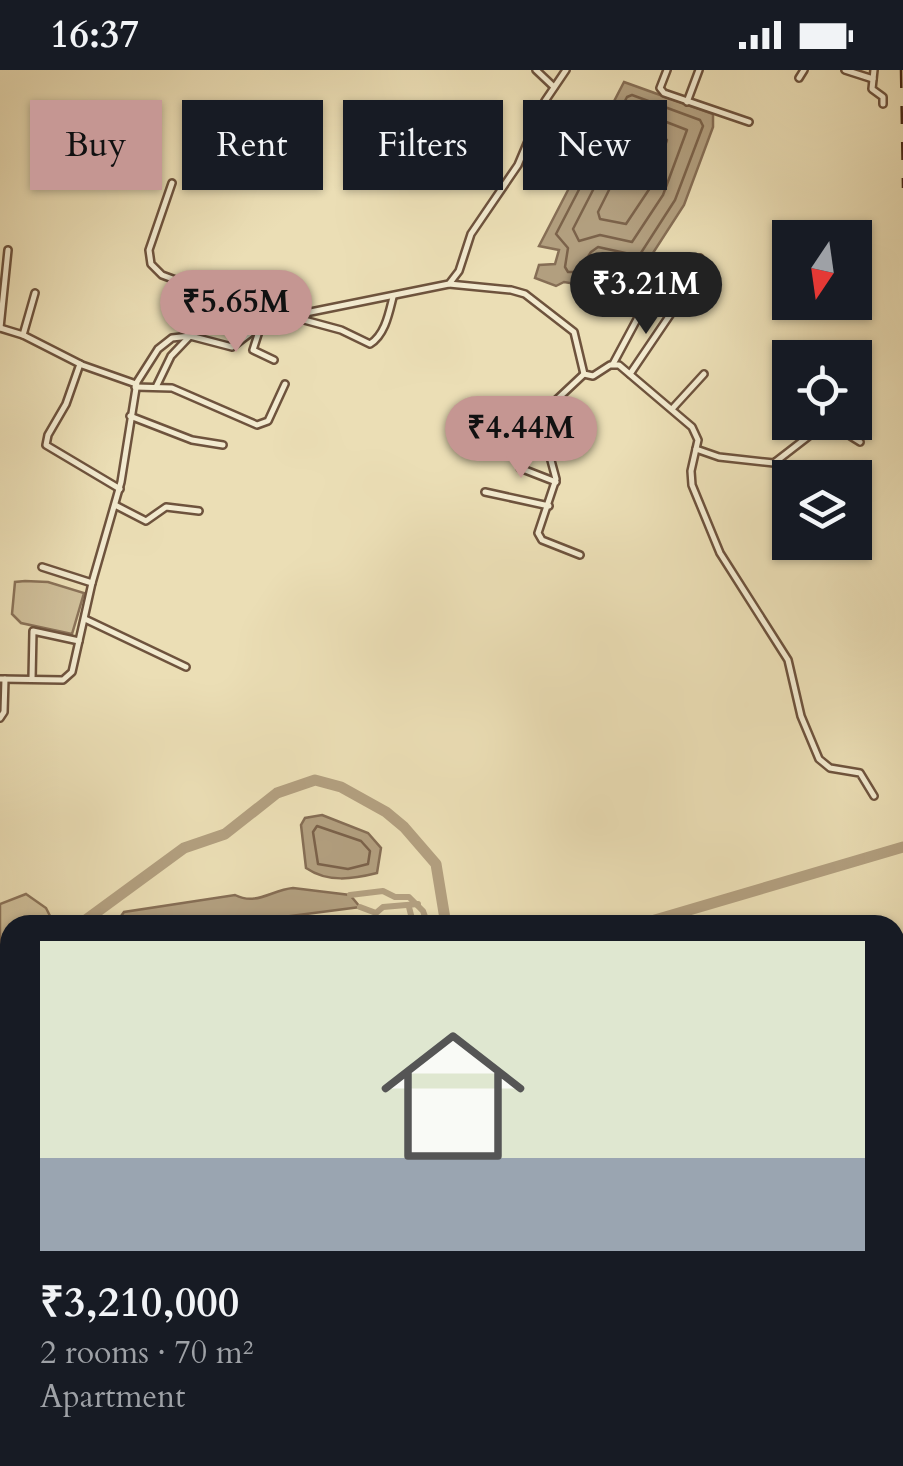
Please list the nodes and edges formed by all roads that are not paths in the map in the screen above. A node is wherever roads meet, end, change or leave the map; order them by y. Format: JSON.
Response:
{"nodes":[{"id":1,"x":536,"y":70,"type":"edge"},
{"id":2,"x":566,"y":70,"type":"edge"},
{"id":3,"x":666,"y":70,"type":"edge"},
{"id":4,"x":700,"y":70,"type":"edge"},
{"id":5,"x":804,"y":70,"type":"edge"},
{"id":6,"x":845,"y":70,"type":"edge"},
{"id":7,"x":874,"y":70,"type":"edge"},
{"id":8,"x":799,"y":78,"type":"dead end"},
{"id":9,"x":873,"y":79,"type":"junction"},
{"id":10,"x":554,"y":87,"type":"junction"},
{"id":11,"x":547,"y":100,"type":"edge"},
{"id":12,"x":686,"y":102,"type":"junction"},
{"id":13,"x":883,"y":104,"type":"dead end"},
{"id":14,"x":749,"y":122,"type":"dead end"},
{"id":15,"x":523,"y":156,"type":"edge"},
{"id":16,"x":172,"y":183,"type":"dead end"},
{"id":17,"x":8,"y":250,"type":"dead end"},
{"id":18,"x":700,"y":258,"type":"dead end"},
{"id":19,"x":450,"y":284,"type":"junction"},
{"id":20,"x":35,"y":293,"type":"dead end"},
{"id":21,"x":650,"y":295,"type":"dead end"},
{"id":22,"x":394,"y":296,"type":"junction"},
{"id":23,"x":290,"y":316,"type":"junction"},
{"id":24,"x":262,"y":322,"type":"junction"},
{"id":25,"x":0,"y":328,"type":"edge"},
{"id":26,"x":252,"y":328,"type":"junction"},
{"id":27,"x":23,"y":335,"type":"junction"},
{"id":28,"x":190,"y":336,"type":"junction"},
{"id":29,"x":274,"y":360,"type":"dead end"},
{"id":30,"x":80,"y":364,"type":"junction"},
{"id":31,"x":612,"y":364,"type":"junction"},
{"id":32,"x":584,"y":374,"type":"junction"},
{"id":33,"x":630,"y":374,"type":"junction"},
{"id":34,"x":704,"y":374,"type":"dead end"},
{"id":35,"x":285,"y":384,"type":"dead end"},
{"id":36,"x":136,"y":386,"type":"junction"},
{"id":37,"x":156,"y":388,"type":"junction"},
{"id":38,"x":672,"y":409,"type":"junction"},
{"id":39,"x":130,"y":416,"type":"junction"},
{"id":40,"x":528,"y":421,"type":"dead end"},
{"id":41,"x":804,"y":440,"type":"edge"},
{"id":42,"x":857,"y":440,"type":"edge"},
{"id":43,"x":860,"y":442,"type":"dead end"},
{"id":44,"x":223,"y":445,"type":"dead end"},
{"id":45,"x":696,"y":449,"type":"junction"},
{"id":46,"x":556,"y":482,"type":"junction"},
{"id":47,"x":120,"y":489,"type":"junction"},
{"id":48,"x":485,"y":492,"type":"dead end"},
{"id":49,"x":115,"y":505,"type":"junction"},
{"id":50,"x":550,"y":506,"type":"junction"},
{"id":51,"x":200,"y":511,"type":"dead end"},
{"id":52,"x":580,"y":555,"type":"dead end"},
{"id":53,"x":42,"y":567,"type":"dead end"},
{"id":54,"x":92,"y":583,"type":"junction"},
{"id":55,"x":84,"y":619,"type":"junction"},
{"id":56,"x":80,"y":641,"type":"junction"},
{"id":57,"x":186,"y":667,"type":"dead end"},
{"id":58,"x":3,"y":679,"type":"edge"},
{"id":59,"x":32,"y":680,"type":"junction"},
{"id":60,"x":0,"y":718,"type":"edge"},
{"id":61,"x":874,"y":796,"type":"dead end"}],
"edges":[{"from":1,"to":10,"type":"street"},
{"from":2,"to":10,"type":"street"},
{"from":3,"to":12,"type":"street"},
{"from":4,"to":12,"type":"street"},
{"from":5,"to":8,"type":"street"},
{"from":6,"to":9,"type":"street"},
{"from":7,"to":9,"type":"street"},
{"from":9,"to":13,"type":"street"},
{"from":10,"to":11,"type":"street"},
{"from":12,"to":14,"type":"street"},
{"from":15,"to":19,"type":"street"},
{"from":16,"to":26,"type":"street"},
{"from":17,"to":25,"type":"street"},
{"from":18,"to":33,"type":"street"},
{"from":19,"to":22,"type":"street"},
{"from":19,"to":32,"type":"street"},
{"from":20,"to":27,"type":"street"},
{"from":21,"to":31,"type":"street"},
{"from":22,"to":23,"type":"street"},
{"from":22,"to":23,"type":"street"},
{"from":23,"to":24,"type":"street"},
{"from":24,"to":26,"type":"street"},
{"from":24,"to":29,"type":"street"},
{"from":25,"to":27,"type":"street"},
{"from":26,"to":28,"type":"street"},
{"from":27,"to":30,"type":"street"},
{"from":28,"to":36,"type":"street"},
{"from":28,"to":37,"type":"street"},
{"from":30,"to":36,"type":"street"},
{"from":30,"to":47,"type":"street"},
{"from":31,"to":32,"type":"street"},
{"from":31,"to":33,"type":"street"},
{"from":32,"to":46,"type":"street"},
{"from":33,"to":38,"type":"street"},
{"from":34,"to":38,"type":"street"},
{"from":35,"to":37,"type":"street"},
{"from":36,"to":37,"type":"street"},
{"from":36,"to":39,"type":"street"},
{"from":38,"to":45,"type":"street"},
{"from":39,"to":44,"type":"street"},
{"from":39,"to":47,"type":"street"},
{"from":40,"to":46,"type":"street"},
{"from":41,"to":45,"type":"street"},
{"from":42,"to":43,"type":"street"},
{"from":45,"to":61,"type":"street"},
{"from":46,"to":50,"type":"street"},
{"from":47,"to":49,"type":"street"},
{"from":48,"to":50,"type":"street"},
{"from":49,"to":51,"type":"street"},
{"from":49,"to":54,"type":"street"},
{"from":50,"to":52,"type":"street"},
{"from":53,"to":54,"type":"street"},
{"from":54,"to":55,"type":"street"},
{"from":55,"to":56,"type":"street"},
{"from":55,"to":57,"type":"street"},
{"from":56,"to":59,"type":"street"},
{"from":56,"to":59,"type":"street"},
{"from":58,"to":59,"type":"street"},
{"from":58,"to":60,"type":"street"}]}
